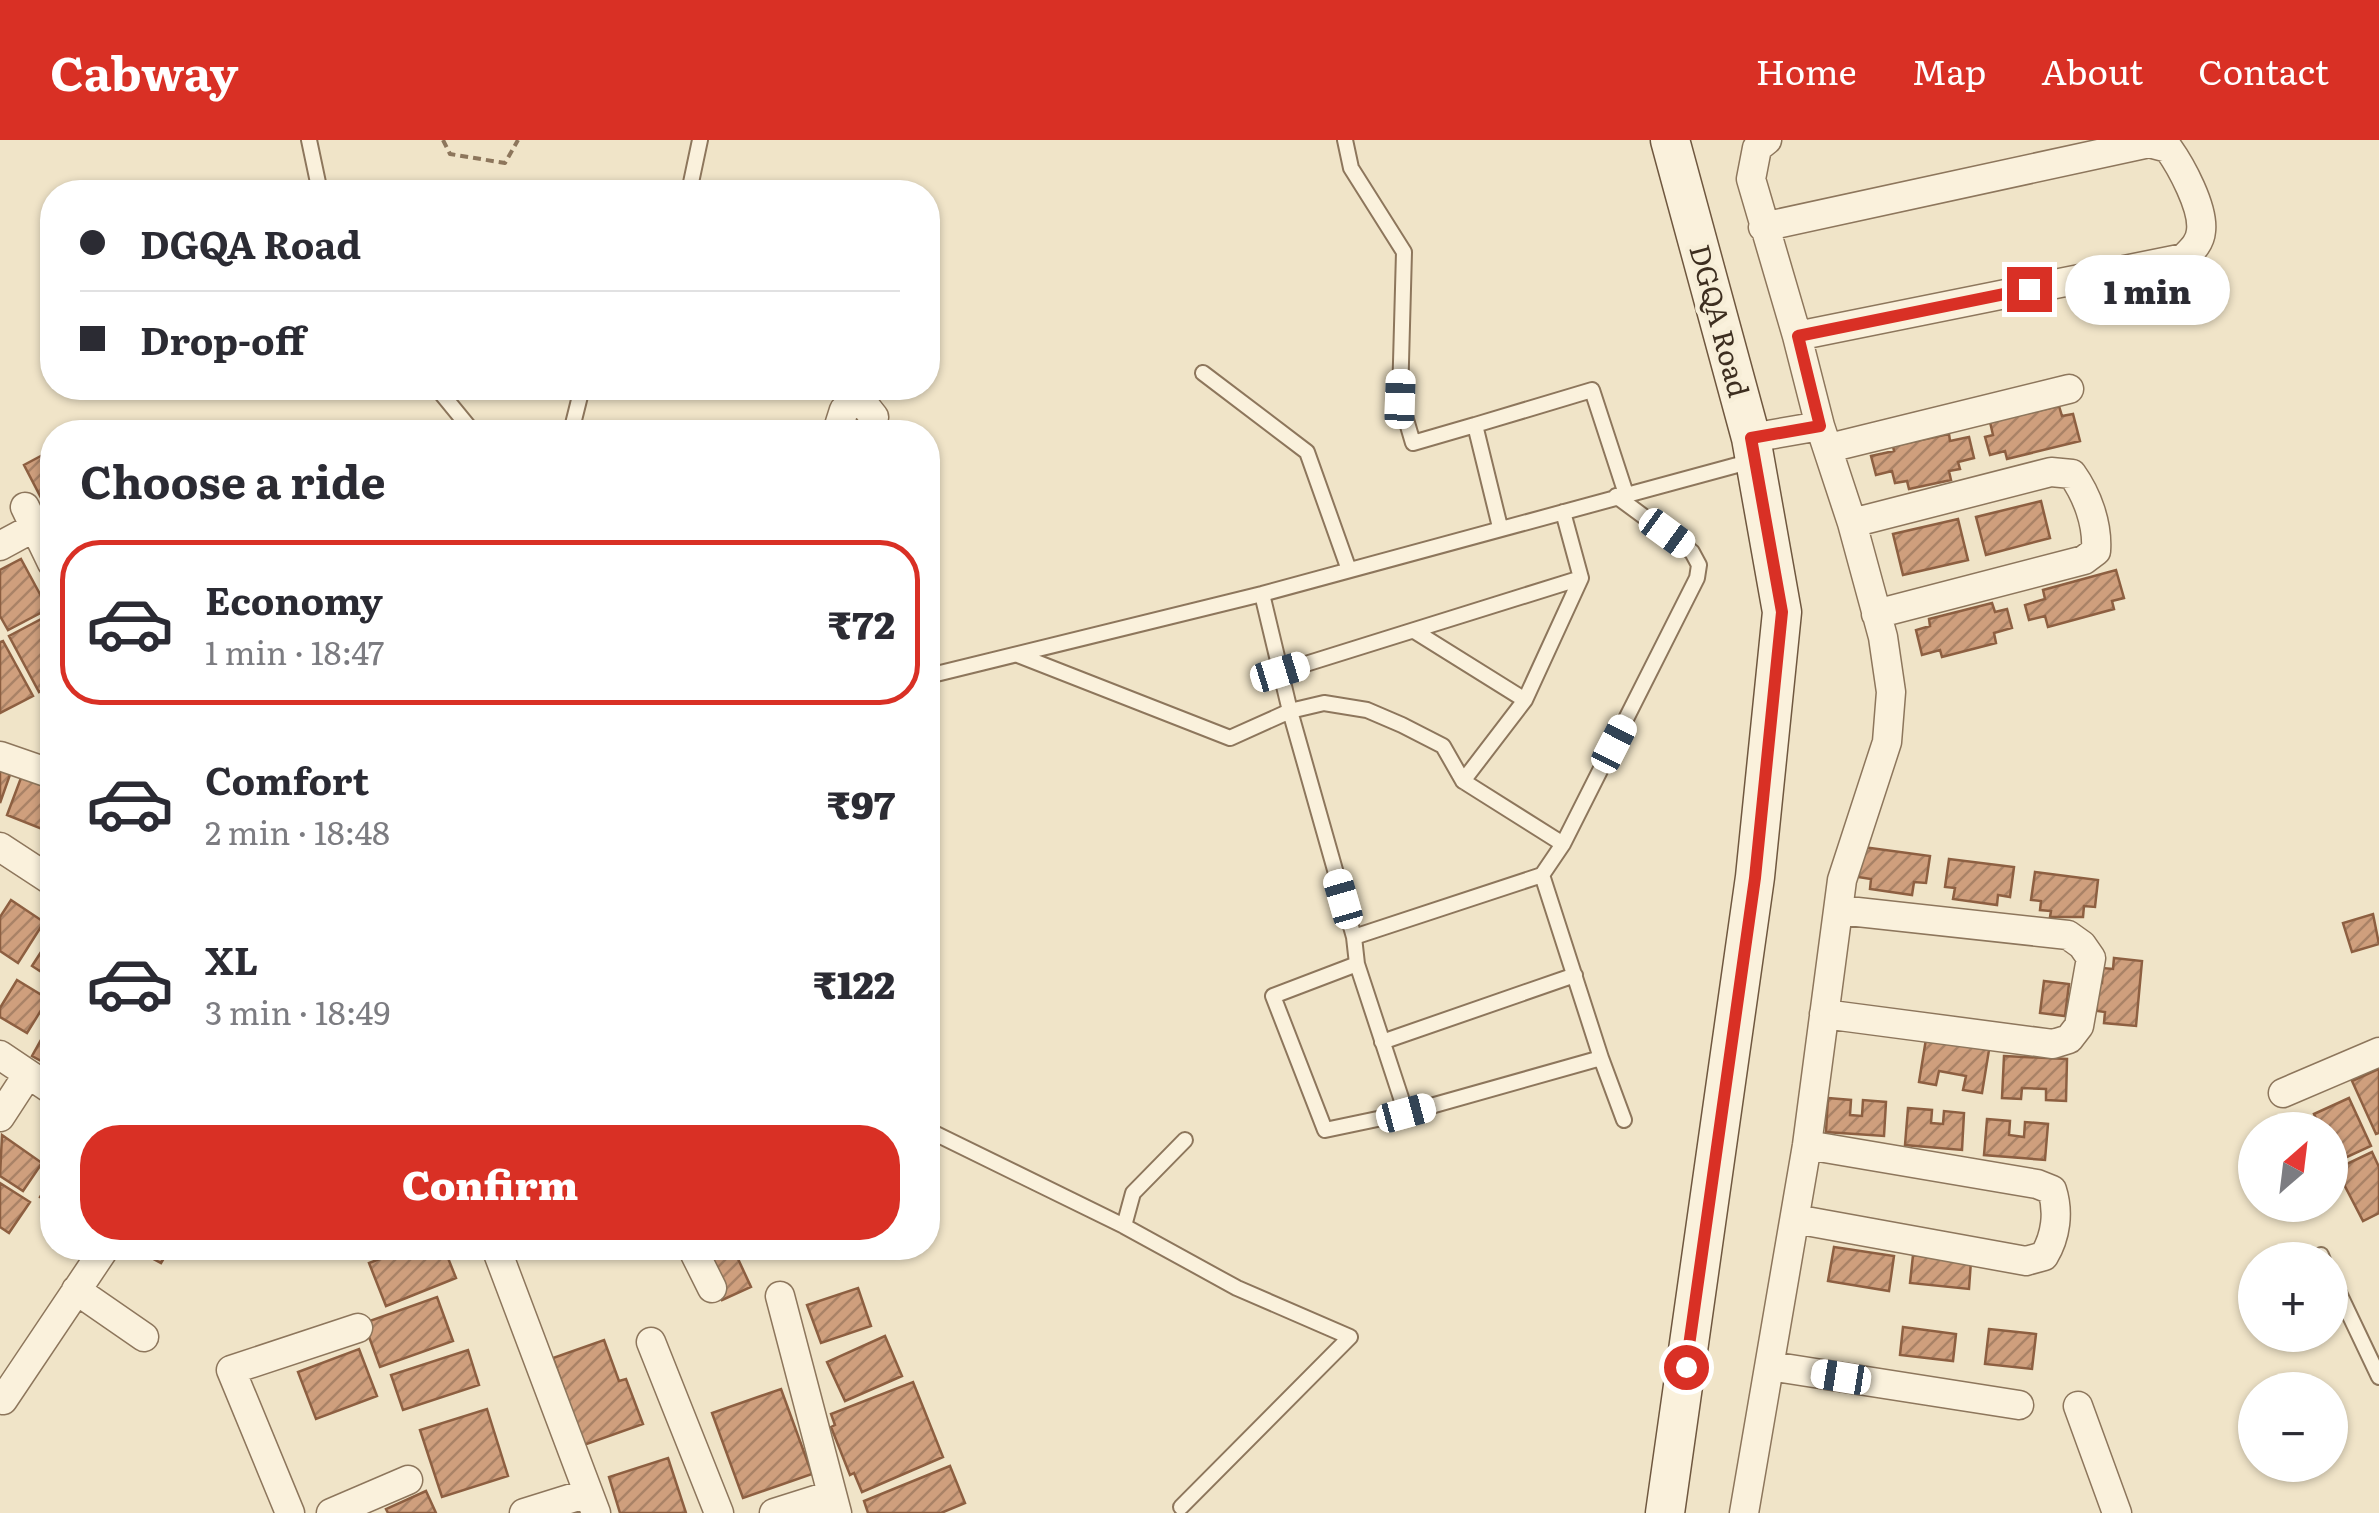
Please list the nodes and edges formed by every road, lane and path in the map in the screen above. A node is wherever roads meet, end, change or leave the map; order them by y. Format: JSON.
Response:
{"nodes":[{"id":1,"x":309,"y":140,"type":"edge"},
{"id":2,"x":443,"y":140,"type":"edge"},
{"id":3,"x":518,"y":140,"type":"edge"},
{"id":4,"x":700,"y":140,"type":"edge"},
{"id":5,"x":1345,"y":140,"type":"edge"},
{"id":6,"x":1670,"y":140,"type":"edge"},
{"id":7,"x":1768,"y":140,"type":"edge"},
{"id":8,"x":317,"y":180,"type":"edge"},
{"id":9,"x":692,"y":180,"type":"edge"},
{"id":10,"x":1763,"y":227,"type":"junction"},
{"id":11,"x":1798,"y":336,"type":"junction"},
{"id":12,"x":1203,"y":373,"type":"dead end"},
{"id":13,"x":2070,"y":389,"type":"dead end"},
{"id":14,"x":447,"y":400,"type":"edge"},
{"id":15,"x":462,"y":420,"type":"edge"},
{"id":16,"x":841,"y":420,"type":"edge"},
{"id":17,"x":872,"y":420,"type":"edge"},
{"id":18,"x":1475,"y":426,"type":"junction"},
{"id":19,"x":1824,"y":437,"type":"junction"},
{"id":20,"x":1752,"y":449,"type":"junction"},
{"id":21,"x":1621,"y":495,"type":"junction"},
{"id":22,"x":1563,"y":512,"type":"junction"},
{"id":23,"x":1852,"y":523,"type":"junction"},
{"id":24,"x":1500,"y":528,"type":"junction"},
{"id":25,"x":40,"y":537,"type":"edge"},
{"id":26,"x":0,"y":546,"type":"edge"},
{"id":27,"x":1349,"y":570,"type":"junction"},
{"id":28,"x":1581,"y":578,"type":"junction"},
{"id":29,"x":1262,"y":594,"type":"junction"},
{"id":30,"x":1876,"y":614,"type":"junction"},
{"id":31,"x":1416,"y":632,"type":"junction"},
{"id":32,"x":1018,"y":655,"type":"junction"},
{"id":33,"x":1280,"y":672,"type":"junction"},
{"id":34,"x":940,"y":673,"type":"edge"},
{"id":35,"x":1525,"y":700,"type":"junction"},
{"id":36,"x":1290,"y":711,"type":"junction"},
{"id":37,"x":0,"y":756,"type":"edge"},
{"id":38,"x":40,"y":770,"type":"edge"},
{"id":39,"x":1463,"y":781,"type":"junction"},
{"id":40,"x":1563,"y":844,"type":"junction"},
{"id":41,"x":0,"y":847,"type":"edge"},
{"id":42,"x":40,"y":873,"type":"edge"},
{"id":43,"x":1542,"y":875,"type":"junction"},
{"id":44,"x":1839,"y":910,"type":"junction"},
{"id":45,"x":1354,"y":937,"type":"junction"},
{"id":46,"x":1358,"y":964,"type":"junction"},
{"id":47,"x":1574,"y":975,"type":"junction"},
{"id":48,"x":1824,"y":1014,"type":"junction"},
{"id":49,"x":1382,"y":1042,"type":"junction"},
{"id":50,"x":2379,"y":1052,"type":"edge"},
{"id":51,"x":0,"y":1054,"type":"edge"},
{"id":52,"x":1601,"y":1058,"type":"junction"},
{"id":53,"x":28,"y":1074,"type":"junction"},
{"id":54,"x":40,"y":1082,"type":"edge"},
{"id":55,"x":2283,"y":1092,"type":"dead end"},
{"id":56,"x":1406,"y":1113,"type":"junction"},
{"id":57,"x":0,"y":1117,"type":"edge"},
{"id":58,"x":1624,"y":1120,"type":"dead end"},
{"id":59,"x":940,"y":1136,"type":"edge"},
{"id":60,"x":1185,"y":1140,"type":"dead end"},
{"id":61,"x":1807,"y":1145,"type":"junction"},
{"id":62,"x":1794,"y":1219,"type":"junction"},
{"id":63,"x":1124,"y":1226,"type":"junction"},
{"id":64,"x":97,"y":1260,"type":"edge"},
{"id":65,"x":501,"y":1260,"type":"edge"},
{"id":66,"x":698,"y":1260,"type":"edge"},
{"id":67,"x":712,"y":1288,"type":"dead end"},
{"id":68,"x":76,"y":1290,"type":"junction"},
{"id":69,"x":780,"y":1296,"type":"dead end"},
{"id":70,"x":2348,"y":1312,"type":"edge"},
{"id":71,"x":358,"y":1328,"type":"dead end"},
{"id":72,"x":144,"y":1336,"type":"dead end"},
{"id":73,"x":651,"y":1342,"type":"dead end"},
{"id":74,"x":1770,"y":1366,"type":"junction"},
{"id":75,"x":2379,"y":1377,"type":"edge"},
{"id":76,"x":2,"y":1400,"type":"dead end"},
{"id":77,"x":2019,"y":1405,"type":"dead end"},
{"id":78,"x":2078,"y":1406,"type":"dead end"},
{"id":79,"x":408,"y":1480,"type":"dead end"},
{"id":80,"x":592,"y":1503,"type":"edge"},
{"id":81,"x":834,"y":1504,"type":"edge"},
{"id":82,"x":1181,"y":1507,"type":"dead end"},
{"id":83,"x":290,"y":1513,"type":"edge"},
{"id":84,"x":332,"y":1513,"type":"edge"},
{"id":85,"x":524,"y":1513,"type":"edge"},
{"id":86,"x":720,"y":1513,"type":"edge"},
{"id":87,"x":774,"y":1513,"type":"edge"},
{"id":88,"x":1666,"y":1513,"type":"edge"},
{"id":89,"x":1744,"y":1513,"type":"edge"},
{"id":90,"x":2117,"y":1513,"type":"edge"}],
"edges":[{"from":1,"to":8,"type":"lane"},
{"from":2,"to":3,"type":"path"},
{"from":4,"to":9,"type":"lane"},
{"from":5,"to":18,"type":"lane"},
{"from":6,"to":20,"type":"main road","name":"DGQA Road"},
{"from":7,"to":10,"type":"street"},
{"from":10,"to":11,"type":"street"},
{"from":10,"to":11,"type":"street"},
{"from":11,"to":19,"type":"street"},
{"from":12,"to":27,"type":"lane"},
{"from":13,"to":19,"type":"street"},
{"from":14,"to":15,"type":"lane"},
{"from":16,"to":17,"type":"street"},
{"from":18,"to":21,"type":"lane"},
{"from":18,"to":24,"type":"lane"},
{"from":19,"to":20,"type":"street"},
{"from":19,"to":23,"type":"street"},
{"from":20,"to":21,"type":"lane"},
{"from":20,"to":88,"type":"main road","name":"DGQA Road"},
{"from":21,"to":22,"type":"lane"},
{"from":21,"to":40,"type":"lane"},
{"from":22,"to":24,"type":"lane"},
{"from":22,"to":28,"type":"lane"},
{"from":23,"to":30,"type":"street"},
{"from":23,"to":30,"type":"street"},
{"from":24,"to":27,"type":"lane"},
{"from":25,"to":26,"type":"street"},
{"from":27,"to":29,"type":"lane"},
{"from":28,"to":31,"type":"lane"},
{"from":28,"to":35,"type":"lane"},
{"from":29,"to":32,"type":"lane"},
{"from":29,"to":33,"type":"lane"},
{"from":30,"to":44,"type":"street"},
{"from":31,"to":33,"type":"lane"},
{"from":31,"to":35,"type":"lane"},
{"from":32,"to":34,"type":"lane"},
{"from":32,"to":36,"type":"lane"},
{"from":33,"to":36,"type":"lane"},
{"from":35,"to":39,"type":"lane"},
{"from":36,"to":39,"type":"lane"},
{"from":36,"to":45,"type":"lane"},
{"from":37,"to":38,"type":"street"},
{"from":39,"to":40,"type":"lane"},
{"from":40,"to":43,"type":"lane"},
{"from":41,"to":42,"type":"street"},
{"from":43,"to":45,"type":"lane"},
{"from":43,"to":47,"type":"lane"},
{"from":44,"to":48,"type":"street"},
{"from":44,"to":48,"type":"street"},
{"from":45,"to":46,"type":"lane"},
{"from":46,"to":49,"type":"lane"},
{"from":46,"to":56,"type":"lane"},
{"from":47,"to":49,"type":"lane"},
{"from":47,"to":52,"type":"lane"},
{"from":48,"to":61,"type":"street"},
{"from":49,"to":56,"type":"lane"},
{"from":50,"to":55,"type":"street"},
{"from":51,"to":53,"type":"street"},
{"from":52,"to":56,"type":"lane"},
{"from":52,"to":58,"type":"lane"},
{"from":53,"to":54,"type":"street"},
{"from":53,"to":57,"type":"street"},
{"from":59,"to":63,"type":"lane"},
{"from":60,"to":63,"type":"lane"},
{"from":61,"to":62,"type":"street"},
{"from":61,"to":62,"type":"street"},
{"from":62,"to":74,"type":"street"},
{"from":63,"to":82,"type":"lane"},
{"from":64,"to":68,"type":"street"},
{"from":65,"to":80,"type":"street"},
{"from":66,"to":67,"type":"street"},
{"from":68,"to":72,"type":"street"},
{"from":68,"to":76,"type":"street"},
{"from":69,"to":81,"type":"street"},
{"from":70,"to":75,"type":"lane"},
{"from":71,"to":83,"type":"street"},
{"from":73,"to":86,"type":"street"},
{"from":74,"to":77,"type":"street"},
{"from":74,"to":89,"type":"street"},
{"from":78,"to":90,"type":"street"},
{"from":79,"to":84,"type":"street"},
{"from":80,"to":85,"type":"street"},
{"from":81,"to":87,"type":"street"}]}
